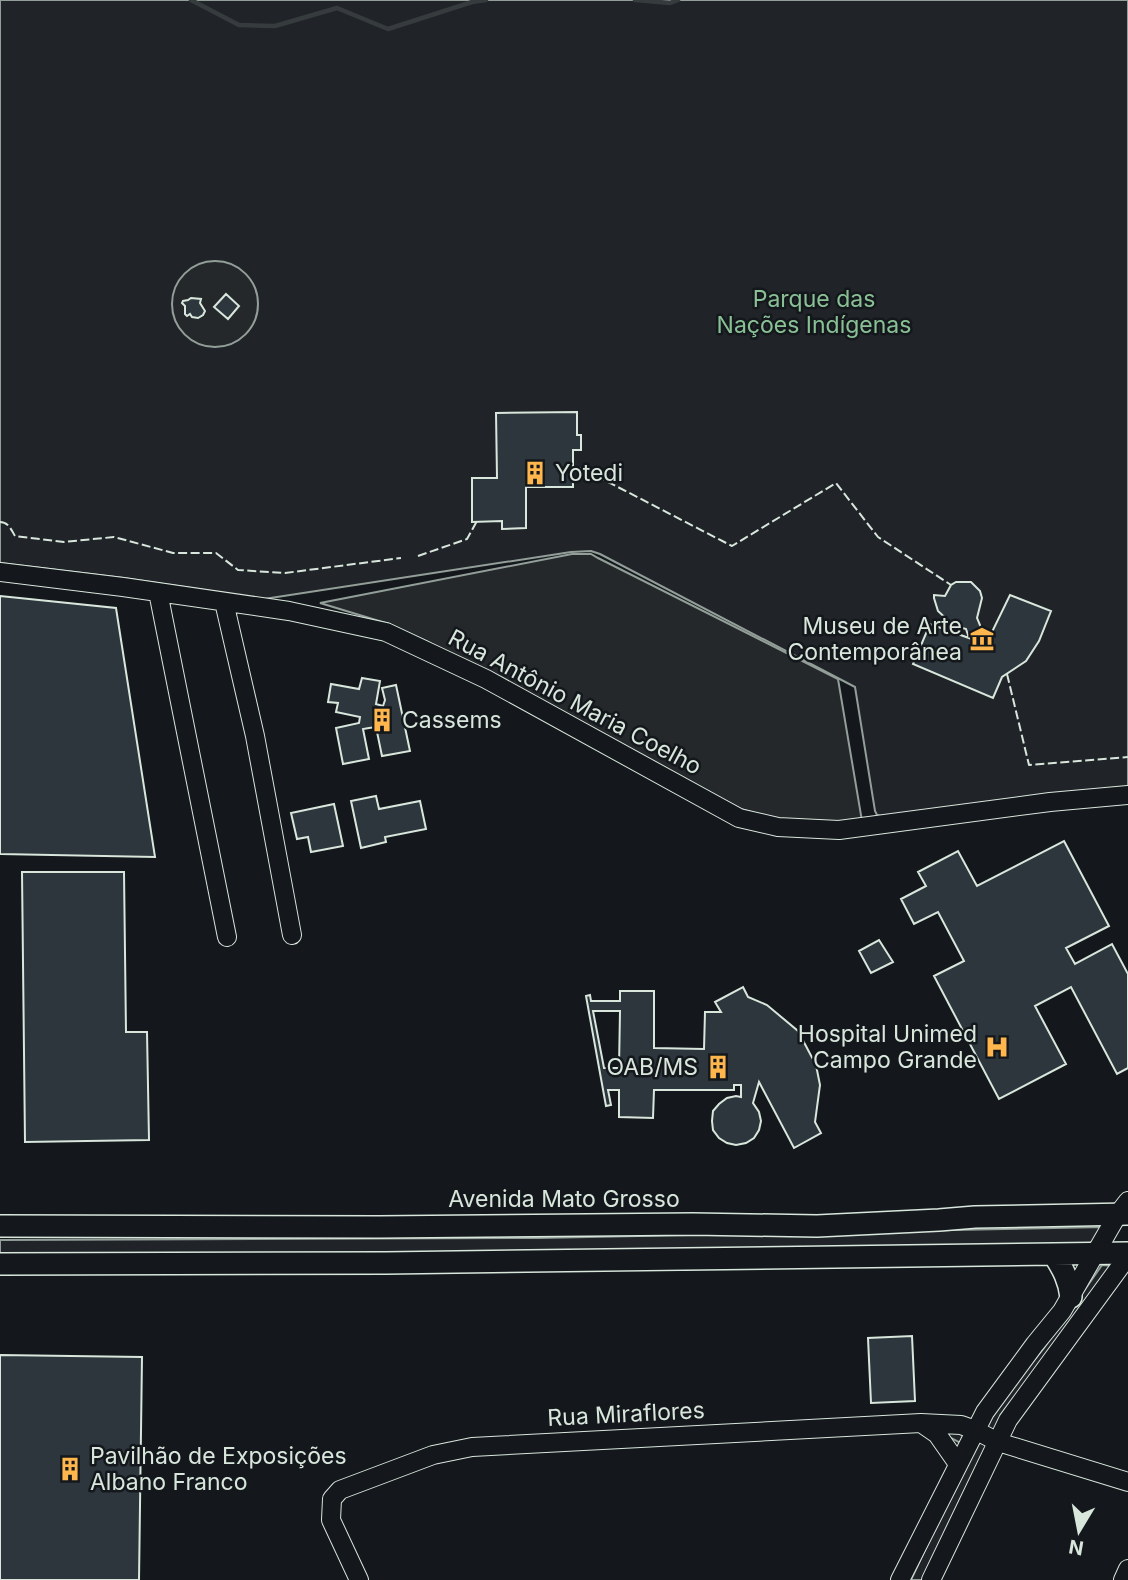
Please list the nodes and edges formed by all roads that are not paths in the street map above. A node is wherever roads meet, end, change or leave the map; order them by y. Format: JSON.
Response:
{"nodes":[{"id":1,"x":0,"y":572,"type":"edge"},
{"id":2,"x":158,"y":592,"type":"junction"},
{"id":3,"x":224,"y":602,"type":"junction"},
{"id":4,"x":1128,"y":796,"type":"edge"},
{"id":5,"x":292,"y":935,"type":"dead end"},
{"id":6,"x":227,"y":937,"type":"dead end"},
{"id":7,"x":1125,"y":1210,"type":"edge"},
{"id":8,"x":0,"y":1226,"type":"edge"},
{"id":9,"x":817,"y":1226,"type":"junction"},
{"id":10,"x":1054,"y":1255,"type":"junction"},
{"id":11,"x":1094,"y":1255,"type":"junction"},
{"id":12,"x":1128,"y":1255,"type":"edge"},
{"id":13,"x":787,"y":1259,"type":"junction"},
{"id":14,"x":0,"y":1264,"type":"edge"},
{"id":15,"x":1071,"y":1297,"type":"junction"},
{"id":16,"x":1035,"y":1344,"type":"junction"},
{"id":17,"x":1037,"y":1381,"type":"junction"},
{"id":18,"x":921,"y":1423,"type":"junction"},
{"id":19,"x":975,"y":1430,"type":"junction"},
{"id":20,"x":998,"y":1442,"type":"junction"},
{"id":21,"x":958,"y":1464,"type":"junction"},
{"id":22,"x":1128,"y":1482,"type":"edge"},
{"id":23,"x":1128,"y":1569,"type":"edge"},
{"id":24,"x":359,"y":1580,"type":"edge"},
{"id":25,"x":900,"y":1580,"type":"edge"},
{"id":26,"x":931,"y":1580,"type":"edge"},
{"id":27,"x":1123,"y":1580,"type":"edge"}],
"edges":[{"from":1,"to":2,"type":"street","name":"Rua Antônio Maria Coelho"},
{"from":2,"to":3,"type":"street","name":"Rua Antônio Maria Coelho"},
{"from":2,"to":6,"type":"street"},
{"from":3,"to":4,"type":"street","name":"Rua Antônio Maria Coelho"},
{"from":3,"to":5,"type":"street"},
{"from":7,"to":9,"type":"main road","name":"Avenida Mato Grosso"},
{"from":7,"to":11,"type":"street"},
{"from":8,"to":9,"type":"main road","name":"Avenida Mato Grosso"},
{"from":9,"to":13,"type":"main road"},
{"from":10,"to":11,"type":"main road"},
{"from":10,"to":13,"type":"main road"},
{"from":10,"to":15,"type":"main road"},
{"from":11,"to":12,"type":"main road"},
{"from":11,"to":15,"type":"street"},
{"from":12,"to":17,"type":"street"},
{"from":13,"to":14,"type":"main road"},
{"from":15,"to":16,"type":"street"},
{"from":16,"to":17,"type":"street"},
{"from":16,"to":19,"type":"street"},
{"from":17,"to":20,"type":"street"},
{"from":18,"to":19,"type":"street","name":"Rua Miraflores"},
{"from":18,"to":21,"type":"street"},
{"from":18,"to":24,"type":"street","name":"Rua Miraflores"},
{"from":19,"to":20,"type":"street","name":"Rua Miraflores"},
{"from":19,"to":21,"type":"street"},
{"from":20,"to":22,"type":"street","name":"Rua Miraflores"},
{"from":20,"to":26,"type":"street"},
{"from":21,"to":25,"type":"street"},
{"from":23,"to":27,"type":"street"}]}
